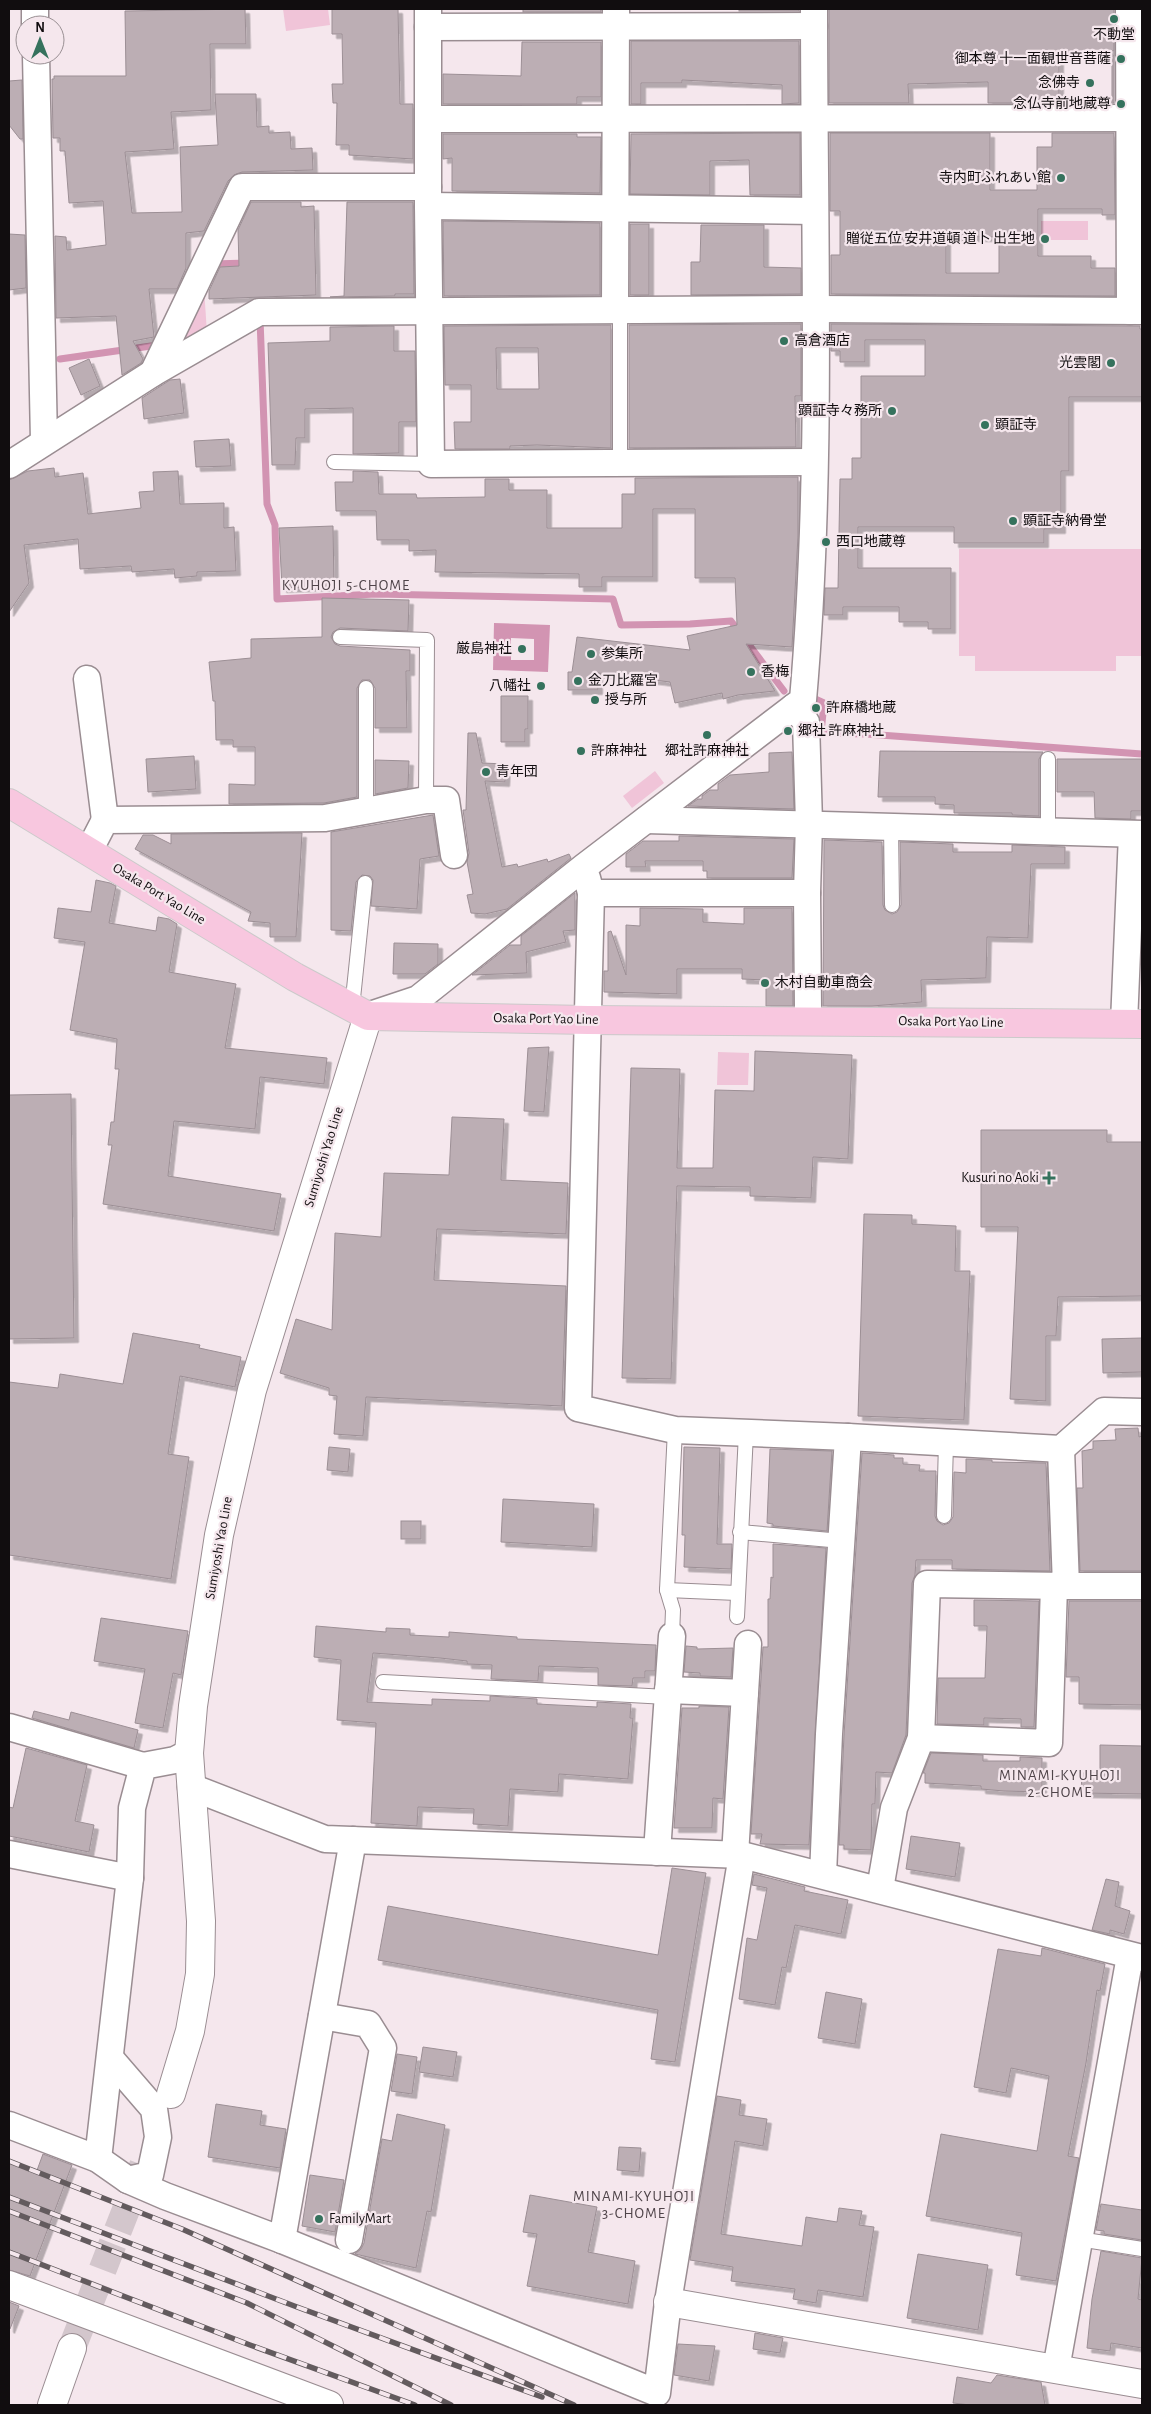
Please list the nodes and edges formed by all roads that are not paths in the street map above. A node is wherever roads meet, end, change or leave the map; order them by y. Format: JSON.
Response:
{"nodes":[{"id":1,"x":1129,"y":9,"type":"edge"},
{"id":2,"x":814,"y":17,"type":"edge"},
{"id":3,"x":428,"y":18,"type":"edge"},
{"id":4,"x":616,"y":18,"type":"edge"},
{"id":5,"x":36,"y":65,"type":"edge"},
{"id":6,"x":616,"y":118,"type":"junction"},
{"id":7,"x":813,"y":118,"type":"junction"},
{"id":8,"x":1136,"y":118,"type":"edge"},
{"id":9,"x":429,"y":119,"type":"junction"},
{"id":10,"x":428,"y":197,"type":"junction"},
{"id":11,"x":615,"y":208,"type":"junction"},
{"id":12,"x":814,"y":211,"type":"junction"},
{"id":13,"x":816,"y":309,"type":"junction"},
{"id":14,"x":429,"y":310,"type":"junction"},
{"id":15,"x":617,"y":310,"type":"junction"},
{"id":16,"x":1136,"y":311,"type":"edge"},
{"id":17,"x":153,"y":373,"type":"junction"},
{"id":18,"x":44,"y":441,"type":"junction"},
{"id":19,"x":334,"y":462,"type":"dead end"},
{"id":20,"x":814,"y":462,"type":"junction"},
{"id":21,"x":620,"y":463,"type":"junction"},
{"id":22,"x":431,"y":464,"type":"junction"},
{"id":23,"x":9,"y":465,"type":"edge"},
{"id":24,"x":340,"y":637,"type":"dead end"},
{"id":25,"x":87,"y":679,"type":"dead end"},
{"id":26,"x":366,"y":688,"type":"dead end"},
{"id":27,"x":794,"y":707,"type":"junction"},
{"id":28,"x":1048,"y":759,"type":"dead end"},
{"id":29,"x":426,"y":800,"type":"junction"},
{"id":30,"x":9,"y":803,"type":"edge"},
{"id":31,"x":366,"y":810,"type":"junction"},
{"id":32,"x":105,"y":820,"type":"junction"},
{"id":33,"x":646,"y":820,"type":"junction"},
{"id":34,"x":809,"y":823,"type":"junction"},
{"id":35,"x":891,"y":825,"type":"junction"},
{"id":36,"x":1048,"y":830,"type":"junction"},
{"id":37,"x":1137,"y":834,"type":"edge"},
{"id":38,"x":89,"y":851,"type":"junction"},
{"id":39,"x":454,"y":855,"type":"dead end"},
{"id":40,"x":584,"y":867,"type":"junction"},
{"id":41,"x":365,"y":883,"type":"dead end"},
{"id":42,"x":591,"y":894,"type":"junction"},
{"id":43,"x":807,"y":894,"type":"junction"},
{"id":44,"x":892,"y":905,"type":"dead end"},
{"id":45,"x":808,"y":1009,"type":"dead end"},
{"id":46,"x":360,"y":1012,"type":"junction"},
{"id":47,"x":588,"y":1020,"type":"junction"},
{"id":48,"x":1133,"y":1024,"type":"edge"},
{"id":49,"x":1142,"y":1412,"type":"edge"},
{"id":50,"x":675,"y":1430,"type":"junction"},
{"id":51,"x":746,"y":1433,"type":"junction"},
{"id":52,"x":848,"y":1437,"type":"junction"},
{"id":53,"x":946,"y":1443,"type":"junction"},
{"id":54,"x":1061,"y":1449,"type":"junction"},
{"id":55,"x":944,"y":1516,"type":"dead end"},
{"id":56,"x":740,"y":1532,"type":"junction"},
{"id":57,"x":842,"y":1541,"type":"junction"},
{"id":58,"x":1060,"y":1586,"type":"junction"},
{"id":59,"x":1142,"y":1586,"type":"edge"},
{"id":60,"x":667,"y":1590,"type":"junction"},
{"id":61,"x":737,"y":1593,"type":"junction"},
{"id":62,"x":737,"y":1617,"type":"dead end"},
{"id":63,"x":672,"y":1636,"type":"joint"},
{"id":64,"x":748,"y":1644,"type":"dead end"},
{"id":65,"x":383,"y":1682,"type":"dead end"},
{"id":66,"x":745,"y":1693,"type":"junction"},
{"id":67,"x":668,"y":1694,"type":"junction"},
{"id":68,"x":9,"y":1727,"type":"edge"},
{"id":69,"x":921,"y":1738,"type":"junction"},
{"id":70,"x":189,"y":1753,"type":"junction"},
{"id":71,"x":143,"y":1766,"type":"junction"},
{"id":72,"x":191,"y":1787,"type":"junction"},
{"id":73,"x":353,"y":1840,"type":"junction"},
{"id":74,"x":657,"y":1852,"type":"junction"},
{"id":75,"x":9,"y":1854,"type":"edge"},
{"id":76,"x":739,"y":1856,"type":"junction"},
{"id":77,"x":823,"y":1875,"type":"junction"},
{"id":78,"x":130,"y":1878,"type":"junction"},
{"id":79,"x":880,"y":1889,"type":"junction"},
{"id":80,"x":1136,"y":1957,"type":"edge"},
{"id":81,"x":322,"y":2016,"type":"junction"},
{"id":82,"x":110,"y":2058,"type":"junction"},
{"id":83,"x":172,"y":2094,"type":"dead end"},
{"id":84,"x":9,"y":2125,"type":"edge"},
{"id":85,"x":98,"y":2159,"type":"junction"},
{"id":86,"x":128,"y":2180,"type":"junction"},
{"id":87,"x":1079,"y":2239,"type":"junction"},
{"id":88,"x":282,"y":2240,"type":"junction"},
{"id":89,"x":349,"y":2240,"type":"dead end"},
{"id":90,"x":1142,"y":2249,"type":"edge"},
{"id":91,"x":9,"y":2285,"type":"edge"},
{"id":92,"x":668,"y":2302,"type":"junction"},
{"id":93,"x":72,"y":2348,"type":"tunnel mouth"},
{"id":94,"x":1056,"y":2369,"type":"junction"},
{"id":95,"x":1142,"y":2384,"type":"edge"},
{"id":96,"x":52,"y":2405,"type":"edge"},
{"id":97,"x":329,"y":2405,"type":"edge"}],
"edges":[{"from":1,"to":8,"type":"street"},
{"from":2,"to":4,"type":"street"},
{"from":2,"to":7,"type":"street"},
{"from":3,"to":4,"type":"street"},
{"from":3,"to":9,"type":"street"},
{"from":4,"to":6,"type":"street"},
{"from":5,"to":18,"type":"street"},
{"from":6,"to":7,"type":"street"},
{"from":6,"to":9,"type":"street"},
{"from":6,"to":11,"type":"street"},
{"from":7,"to":8,"type":"street"},
{"from":7,"to":12,"type":"street"},
{"from":8,"to":16,"type":"street"},
{"from":9,"to":10,"type":"street"},
{"from":10,"to":11,"type":"street"},
{"from":10,"to":14,"type":"street"},
{"from":10,"to":17,"type":"street"},
{"from":11,"to":12,"type":"street"},
{"from":11,"to":15,"type":"street"},
{"from":12,"to":13,"type":"street"},
{"from":13,"to":15,"type":"street"},
{"from":13,"to":16,"type":"street"},
{"from":13,"to":20,"type":"street"},
{"from":14,"to":15,"type":"street"},
{"from":14,"to":17,"type":"street"},
{"from":14,"to":22,"type":"street"},
{"from":15,"to":21,"type":"lane"},
{"from":17,"to":18,"type":"street"},
{"from":18,"to":23,"type":"street"},
{"from":19,"to":22,"type":"lane"},
{"from":20,"to":21,"type":"street"},
{"from":20,"to":27,"type":"street"},
{"from":21,"to":22,"type":"street"},
{"from":24,"to":29,"type":"lane"},
{"from":25,"to":32,"type":"street"},
{"from":26,"to":31,"type":"lane"},
{"from":27,"to":33,"type":"street"},
{"from":27,"to":34,"type":"street"},
{"from":28,"to":36,"type":"lane"},
{"from":29,"to":31,"type":"street"},
{"from":29,"to":39,"type":"street"},
{"from":30,"to":38,"type":"main road","name":"Osaka Port Yao Line"},
{"from":31,"to":32,"type":"street"},
{"from":32,"to":38,"type":"street"},
{"from":33,"to":34,"type":"street"},
{"from":33,"to":40,"type":"street"},
{"from":34,"to":35,"type":"street"},
{"from":34,"to":43,"type":"street"},
{"from":35,"to":36,"type":"street"},
{"from":35,"to":44,"type":"lane"},
{"from":36,"to":37,"type":"street"},
{"from":37,"to":48,"type":"street"},
{"from":38,"to":46,"type":"main road","name":"Osaka Port Yao Line"},
{"from":40,"to":42,"type":"street"},
{"from":40,"to":46,"type":"street"},
{"from":41,"to":46,"type":"lane"},
{"from":42,"to":43,"type":"street"},
{"from":42,"to":47,"type":"street"},
{"from":43,"to":45,"type":"street"},
{"from":46,"to":47,"type":"main road","name":"Osaka Port Yao Line"},
{"from":46,"to":70,"type":"main road","name":"Sumiyoshi Yao Line"},
{"from":47,"to":48,"type":"main road","name":"Osaka Port Yao Line"},
{"from":47,"to":50,"type":"street"},
{"from":49,"to":54,"type":"street"},
{"from":50,"to":51,"type":"street"},
{"from":50,"to":60,"type":"lane"},
{"from":51,"to":52,"type":"street"},
{"from":51,"to":56,"type":"lane"},
{"from":52,"to":53,"type":"street"},
{"from":52,"to":57,"type":"street"},
{"from":53,"to":54,"type":"street"},
{"from":53,"to":55,"type":"lane"},
{"from":54,"to":58,"type":"street"},
{"from":56,"to":57,"type":"lane"},
{"from":56,"to":61,"type":"lane"},
{"from":57,"to":77,"type":"street"},
{"from":58,"to":59,"type":"street"},
{"from":58,"to":69,"type":"street"},
{"from":58,"to":69,"type":"street"},
{"from":60,"to":61,"type":"lane"},
{"from":60,"to":63,"type":"lane"},
{"from":61,"to":62,"type":"lane"},
{"from":63,"to":67,"type":"street"},
{"from":64,"to":66,"type":"street"},
{"from":65,"to":67,"type":"lane"},
{"from":66,"to":67,"type":"street"},
{"from":66,"to":76,"type":"street"},
{"from":67,"to":74,"type":"street"},
{"from":68,"to":71,"type":"street"},
{"from":69,"to":79,"type":"street"},
{"from":70,"to":71,"type":"street"},
{"from":70,"to":72,"type":"main road","name":"Sumiyoshi Yao Line"},
{"from":71,"to":78,"type":"street"},
{"from":72,"to":73,"type":"street"},
{"from":72,"to":83,"type":"main road","name":"Sumiyoshi Yao Line"},
{"from":73,"to":74,"type":"street"},
{"from":73,"to":81,"type":"street"},
{"from":74,"to":76,"type":"street"},
{"from":75,"to":78,"type":"street"},
{"from":76,"to":77,"type":"street"},
{"from":76,"to":92,"type":"street"},
{"from":77,"to":79,"type":"street"},
{"from":78,"to":82,"type":"street"},
{"from":79,"to":80,"type":"street"},
{"from":80,"to":87,"type":"street"},
{"from":81,"to":88,"type":"street"},
{"from":81,"to":89,"type":"street"},
{"from":82,"to":85,"type":"street"},
{"from":82,"to":86,"type":"street"},
{"from":84,"to":85,"type":"street"},
{"from":85,"to":86,"type":"street"},
{"from":86,"to":88,"type":"street"},
{"from":87,"to":90,"type":"lane"},
{"from":87,"to":94,"type":"street"},
{"from":88,"to":92,"type":"street"},
{"from":91,"to":97,"type":"main road"},
{"from":92,"to":94,"type":"main road"},
{"from":93,"to":96,"type":"main road"},
{"from":94,"to":95,"type":"main road"}]}
